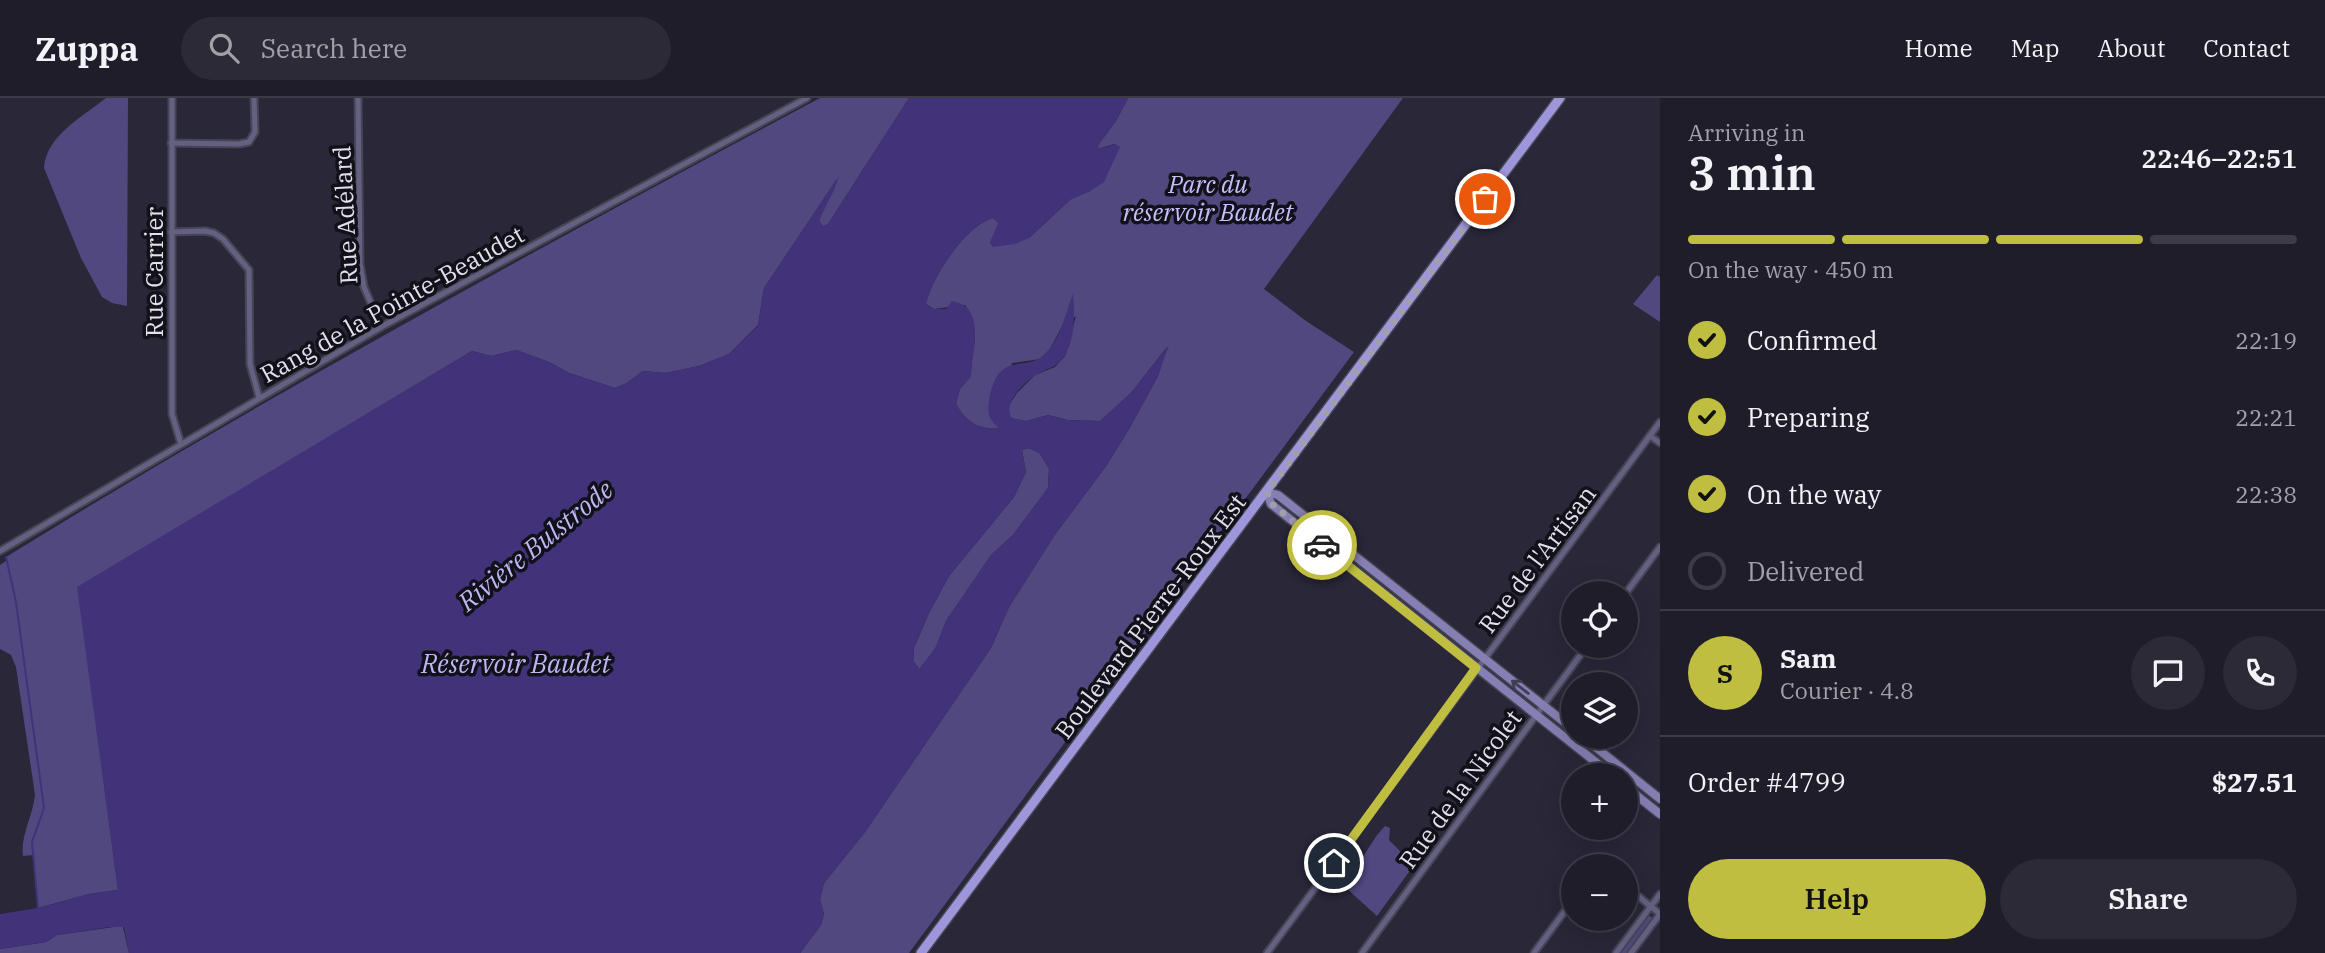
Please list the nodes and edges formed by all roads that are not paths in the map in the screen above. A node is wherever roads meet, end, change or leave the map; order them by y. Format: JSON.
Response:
{"nodes":[{"id":1,"x":172,"y":98,"type":"edge"},
{"id":2,"x":254,"y":98,"type":"edge"},
{"id":3,"x":358,"y":98,"type":"edge"},
{"id":4,"x":807,"y":98,"type":"edge"},
{"id":5,"x":1560,"y":98,"type":"edge"},
{"id":6,"x":172,"y":143,"type":"junction"},
{"id":7,"x":171,"y":232,"type":"junction"},
{"id":8,"x":381,"y":327,"type":"junction"},
{"id":9,"x":259,"y":397,"type":"junction"},
{"id":10,"x":1660,"y":422,"type":"edge"},
{"id":11,"x":1650,"y":436,"type":"junction"},
{"id":12,"x":181,"y":443,"type":"junction"},
{"id":13,"x":1660,"y":443,"type":"edge"},
{"id":14,"x":1267,"y":492,"type":"junction"},
{"id":15,"x":1660,"y":547,"type":"edge"},
{"id":16,"x":0,"y":551,"type":"edge"},
{"id":17,"x":1635,"y":581,"type":"edge"},
{"id":18,"x":1484,"y":658,"type":"junction"},
{"id":19,"x":1578,"y":658,"type":"edge"},
{"id":20,"x":1476,"y":668,"type":"junction"},
{"id":21,"x":1544,"y":705,"type":"junction"},
{"id":22,"x":1536,"y":716,"type":"junction"},
{"id":23,"x":1561,"y":719,"type":"edge"},
{"id":24,"x":1598,"y":749,"type":"edge"},
{"id":25,"x":1597,"y":763,"type":"edge"},
{"id":26,"x":1638,"y":796,"type":"edge"},
{"id":27,"x":1660,"y":799,"type":"edge"},
{"id":28,"x":1660,"y":814,"type":"edge"},
{"id":29,"x":1660,"y":894,"type":"edge"},
{"id":30,"x":1638,"y":896,"type":"edge"},
{"id":31,"x":1651,"y":906,"type":"junction"},
{"id":32,"x":1660,"y":914,"type":"edge"},
{"id":33,"x":1561,"y":916,"type":"edge"},
{"id":34,"x":921,"y":953,"type":"edge"},
{"id":35,"x":1267,"y":953,"type":"edge"},
{"id":36,"x":1362,"y":953,"type":"edge"},
{"id":37,"x":1534,"y":953,"type":"edge"},
{"id":38,"x":1616,"y":953,"type":"edge"},
{"id":39,"x":1631,"y":953,"type":"edge"}],
"edges":[{"from":1,"to":6,"type":"street","name":"Rue Carrier"},
{"from":2,"to":6,"type":"street"},
{"from":3,"to":8,"type":"street","name":"Rue Adélard"},
{"from":4,"to":8,"type":"street","name":"Rang de la Pointe-Beaudet"},
{"from":5,"to":14,"type":"main road","name":"Boulevard Pierre-Roux Est"},
{"from":6,"to":7,"type":"street","name":"Rue Carrier"},
{"from":7,"to":9,"type":"street"},
{"from":7,"to":12,"type":"street","name":"Rue Carrier"},
{"from":8,"to":9,"type":"street","name":"Rang de la Pointe-Beaudet"},
{"from":9,"to":12,"type":"street","name":"Rang de la Pointe-Beaudet"},
{"from":10,"to":11,"type":"street","name":"Rue de l'Artisan"},
{"from":11,"to":13,"type":"street"},
{"from":11,"to":18,"type":"street","name":"Rue de l'Artisan"},
{"from":12,"to":16,"type":"street","name":"Rang de la Pointe-Beaudet"},
{"from":14,"to":18,"type":"main road"},
{"from":14,"to":20,"type":"main road"},
{"from":14,"to":34,"type":"main road","name":"Boulevard Pierre-Roux Est"},
{"from":15,"to":17,"type":"street"},
{"from":18,"to":20,"type":"street","name":"Rue de l'Artisan"},
{"from":21,"to":18,"type":"main road","one_way":true},
{"from":19,"to":21,"type":"street","name":"Rue de la Nicolet"},
{"from":20,"to":22,"type":"main road"},
{"from":20,"to":35,"type":"street","name":"Rue de l'Artisan"},
{"from":21,"to":22,"type":"street","name":"Rue de la Nicolet"},
{"from":21,"to":23,"type":"main road"},
{"from":22,"to":25,"type":"main road"},
{"from":22,"to":36,"type":"street","name":"Rue de la Nicolet"},
{"from":24,"to":27,"type":"main road"},
{"from":26,"to":28,"type":"main road"},
{"from":29,"to":31,"type":"street"},
{"from":30,"to":31,"type":"street"},
{"from":31,"to":32,"type":"street"},
{"from":31,"to":38,"type":"street"},
{"from":32,"to":39,"type":"street"},
{"from":33,"to":37,"type":"street"}]}
